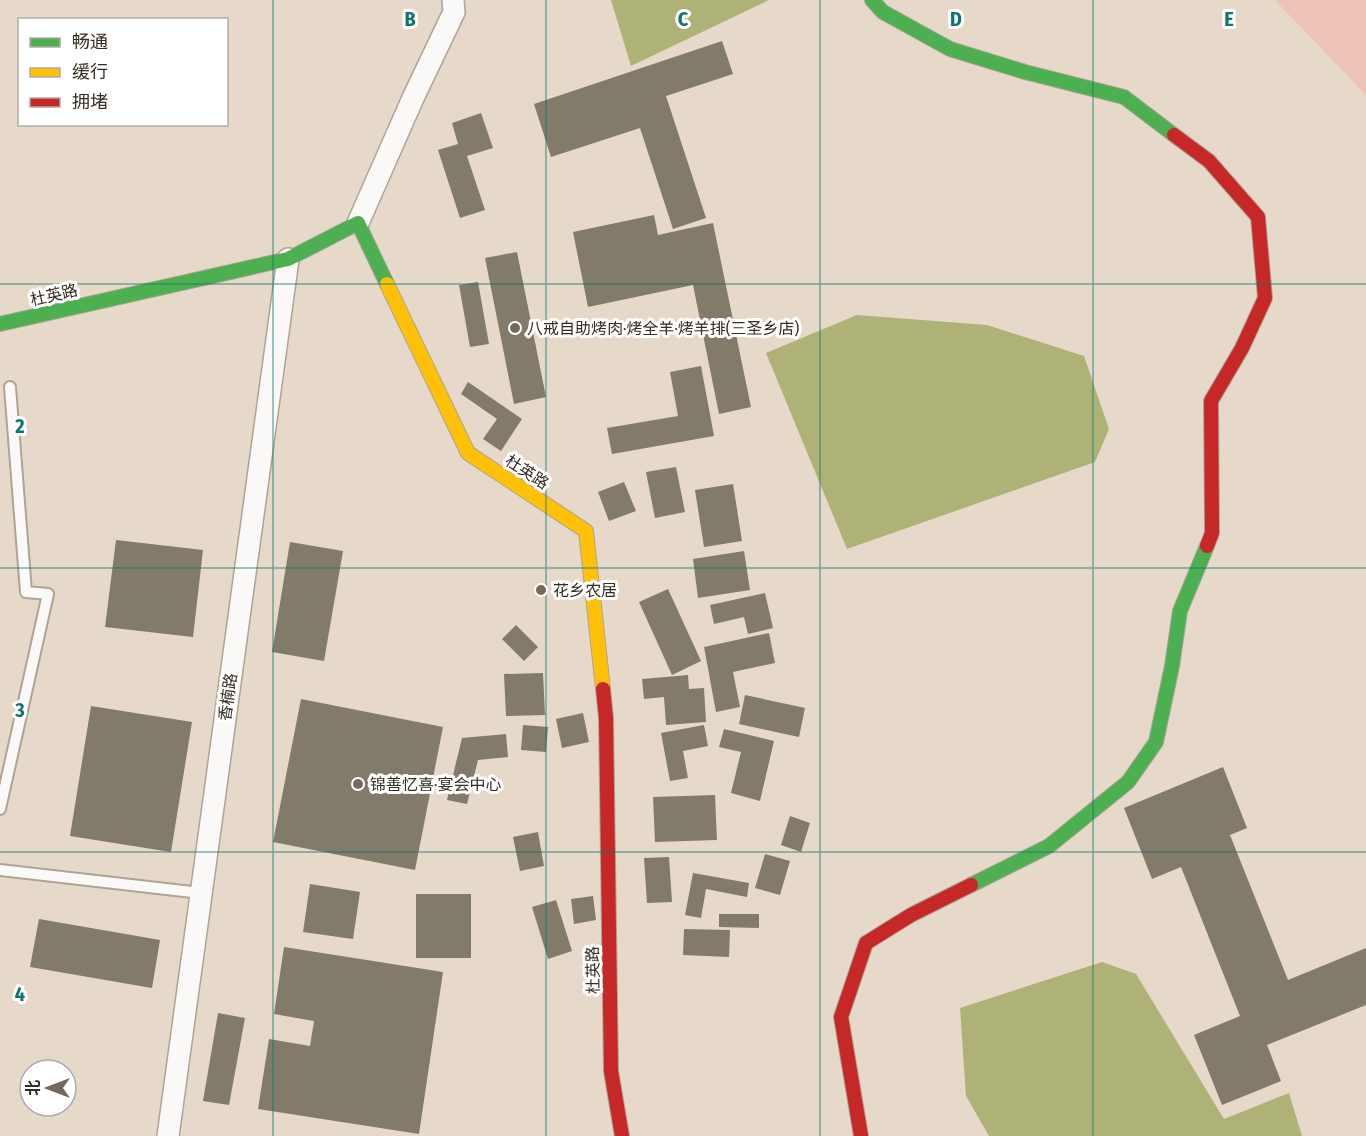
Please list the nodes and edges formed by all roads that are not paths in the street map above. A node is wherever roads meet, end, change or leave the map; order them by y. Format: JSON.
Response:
{"nodes":[{"id":1,"x":453,"y":0,"type":"edge"},
{"id":2,"x":872,"y":0,"type":"edge"},
{"id":3,"x":358,"y":223,"type":"junction"},
{"id":4,"x":288,"y":259,"type":"junction"},
{"id":5,"x":0,"y":324,"type":"edge"},
{"id":6,"x":10,"y":387,"type":"dead end"},
{"id":7,"x":0,"y":809,"type":"edge"},
{"id":8,"x":0,"y":870,"type":"edge"},
{"id":9,"x":201,"y":893,"type":"junction"},
{"id":10,"x":168,"y":1136,"type":"edge"},
{"id":11,"x":622,"y":1136,"type":"edge"},
{"id":12,"x":861,"y":1136,"type":"edge"}],
"edges":[{"from":1,"to":3,"type":"street"},
{"from":2,"to":12,"type":"street"},
{"from":3,"to":4,"type":"street","name":"杜英路"},
{"from":3,"to":11,"type":"street","name":"杜英路"},
{"from":4,"to":5,"type":"street","name":"杜英路"},
{"from":4,"to":9,"type":"street","name":"香楠路"},
{"from":6,"to":7,"type":"lane"},
{"from":8,"to":9,"type":"lane"},
{"from":9,"to":10,"type":"street","name":"香楠路"}]}
